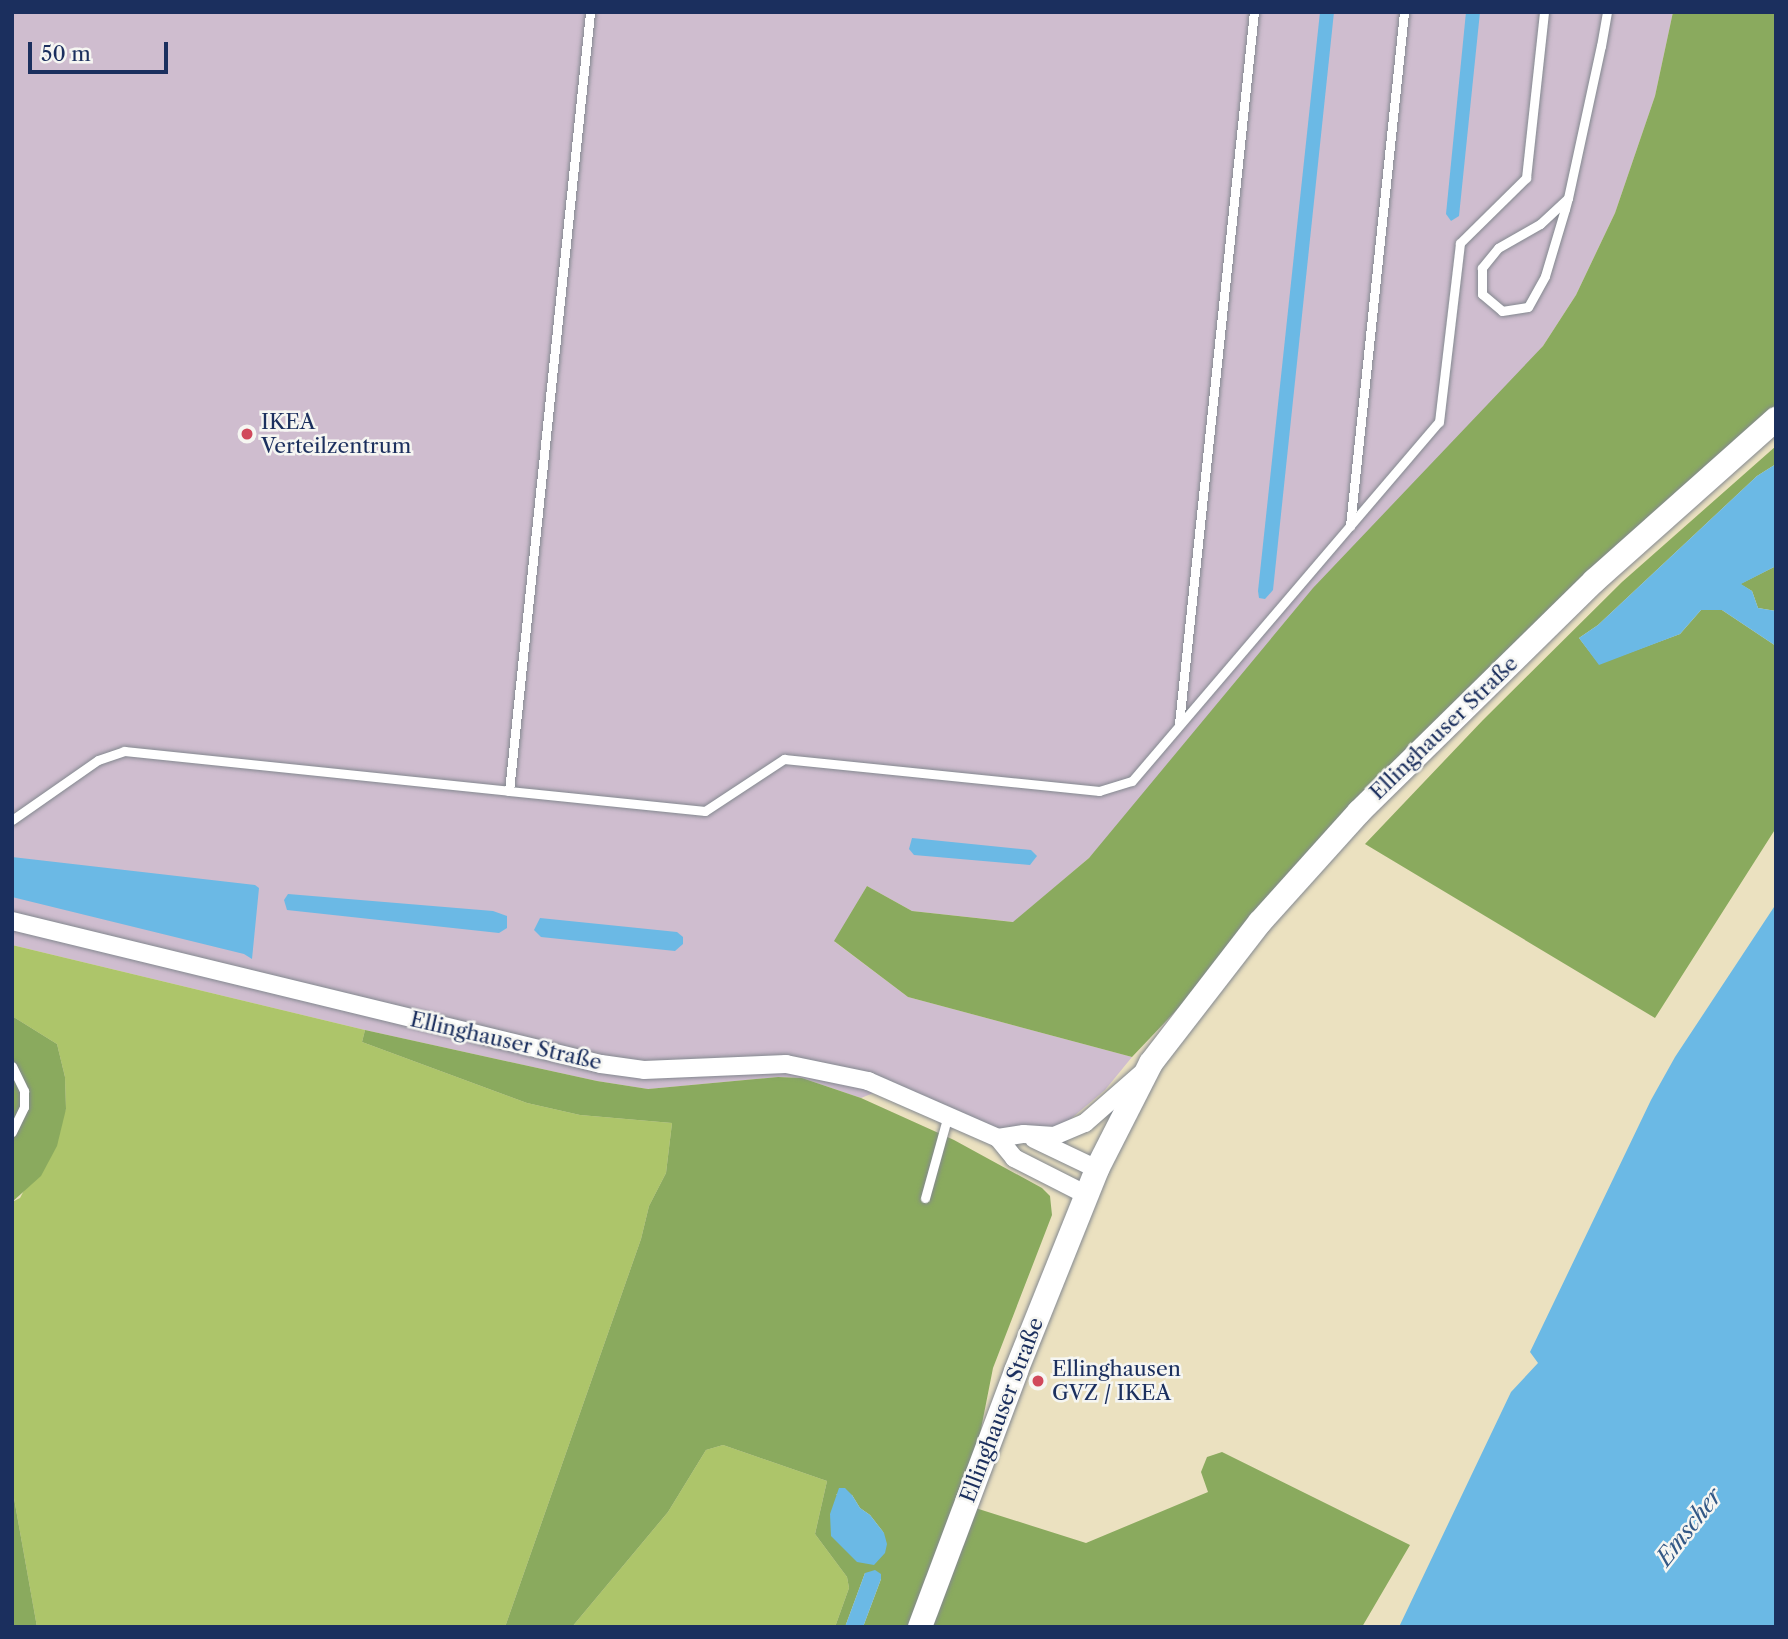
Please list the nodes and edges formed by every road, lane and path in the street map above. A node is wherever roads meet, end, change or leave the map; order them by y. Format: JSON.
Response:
{"nodes":[{"id":1,"x":590,"y":12,"type":"edge"},
{"id":2,"x":1254,"y":12,"type":"edge"},
{"id":3,"x":1404,"y":12,"type":"edge"},
{"id":4,"x":1544,"y":12,"type":"edge"},
{"id":5,"x":1607,"y":12,"type":"edge"},
{"id":6,"x":1568,"y":198,"type":"junction"},
{"id":7,"x":1776,"y":419,"type":"edge"},
{"id":8,"x":1350,"y":526,"type":"junction"},
{"id":9,"x":1179,"y":726,"type":"junction"},
{"id":10,"x":509,"y":790,"type":"junction"},
{"id":11,"x":12,"y":820,"type":"edge"},
{"id":12,"x":12,"y":921,"type":"edge"},
{"id":13,"x":12,"y":1066,"type":"edge"},
{"id":14,"x":1146,"y":1070,"type":"junction"},
{"id":15,"x":948,"y":1115,"type":"junction"},
{"id":16,"x":12,"y":1132,"type":"edge"},
{"id":17,"x":1028,"y":1136,"type":"junction"},
{"id":18,"x":998,"y":1138,"type":"junction"},
{"id":19,"x":1097,"y":1169,"type":"junction"},
{"id":20,"x":1087,"y":1195,"type":"junction"},
{"id":21,"x":925,"y":1198,"type":"dead end"},
{"id":22,"x":920,"y":1627,"type":"edge"}],
"edges":[{"from":1,"to":10,"type":"lane"},
{"from":2,"to":9,"type":"lane"},
{"from":3,"to":8,"type":"lane"},
{"from":4,"to":8,"type":"lane"},
{"from":5,"to":6,"type":"lane"},
{"from":6,"to":6,"type":"lane"},
{"from":7,"to":14,"type":"main road","name":"Ellinghauser Straße"},
{"from":8,"to":9,"type":"lane"},
{"from":9,"to":10,"type":"lane"},
{"from":10,"to":11,"type":"lane"},
{"from":12,"to":15,"type":"street","name":"Ellinghauser Straße"},
{"from":13,"to":16,"type":"lane"},
{"from":14,"to":17,"type":"street","name":"Ellinghauser Straße"},
{"from":14,"to":19,"type":"main road","name":"Ellinghauser Straße"},
{"from":15,"to":18,"type":"street","name":"Ellinghauser Straße"},
{"from":15,"to":21,"type":"lane"},
{"from":17,"to":18,"type":"street","name":"Ellinghauser Straße"},
{"from":17,"to":19,"type":"street","name":"Ellinghauser Straße"},
{"from":18,"to":20,"type":"street","name":"Ellinghauser Straße"},
{"from":19,"to":20,"type":"main road","name":"Ellinghauser Straße"},
{"from":20,"to":22,"type":"main road","name":"Ellinghauser Straße"}]}
